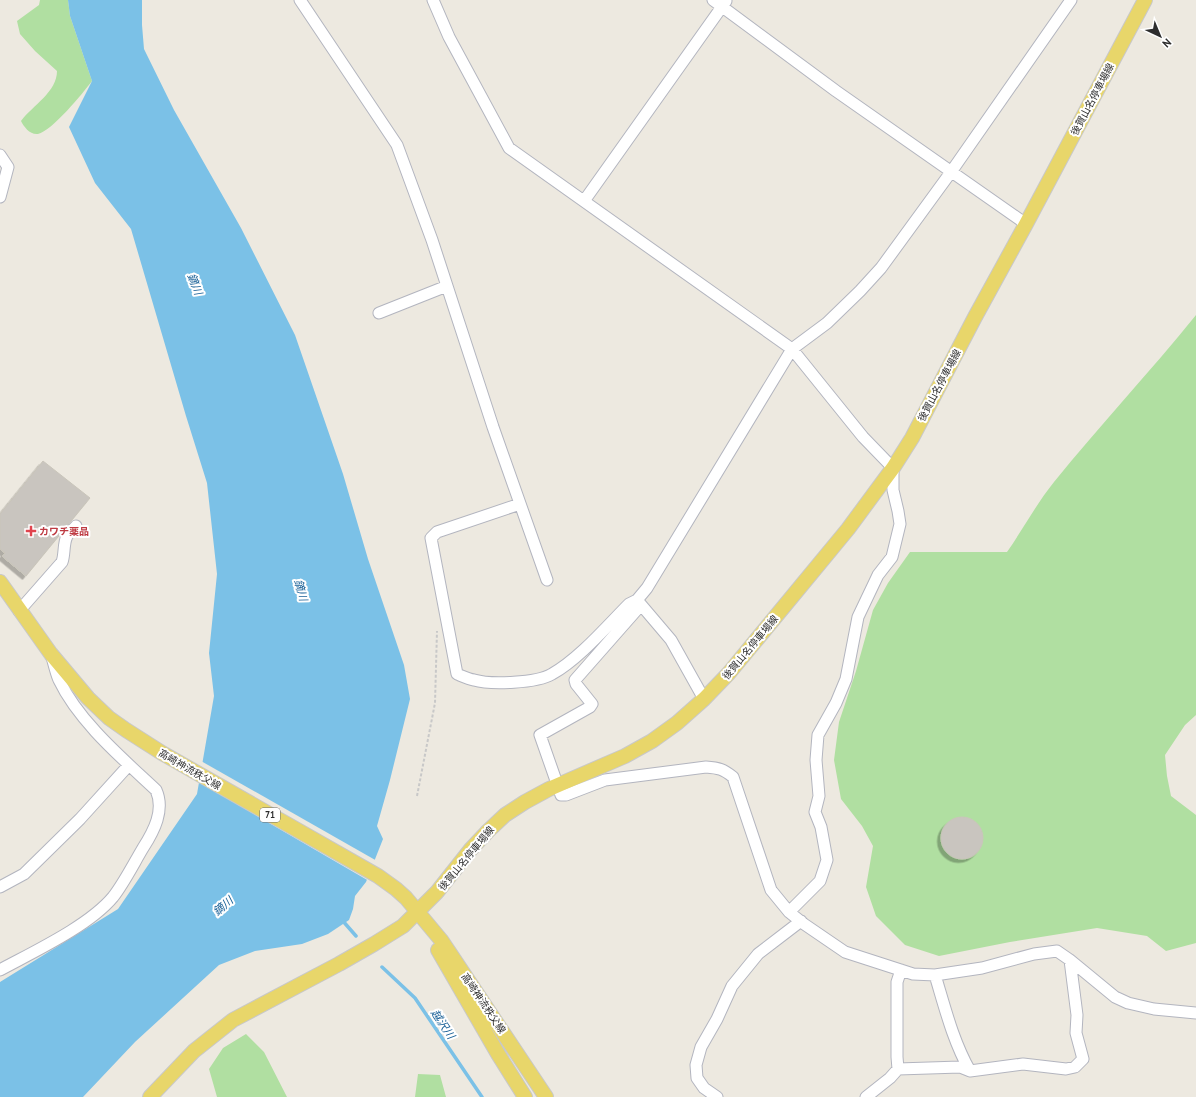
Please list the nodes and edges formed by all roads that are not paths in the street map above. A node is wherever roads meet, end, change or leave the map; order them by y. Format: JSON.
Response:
{"nodes":[{"id":1,"x":300,"y":0,"type":"edge"},
{"id":2,"x":433,"y":0,"type":"edge"},
{"id":3,"x":1071,"y":0,"type":"edge"},
{"id":4,"x":1145,"y":0,"type":"edge"},
{"id":5,"x":721,"y":2,"type":"edge"},
{"id":6,"x":0,"y":155,"type":"edge"},
{"id":7,"x":951,"y":172,"type":"junction"},
{"id":8,"x":0,"y":197,"type":"edge"},
{"id":9,"x":584,"y":201,"type":"junction"},
{"id":10,"x":1026,"y":224,"type":"junction"},
{"id":11,"x":447,"y":286,"type":"junction"},
{"id":12,"x":379,"y":313,"type":"dead end"},
{"id":13,"x":792,"y":349,"type":"junction"},
{"id":14,"x":892,"y":468,"type":"junction"},
{"id":15,"x":520,"y":504,"type":"junction"},
{"id":16,"x":76,"y":526,"type":"dead end"},
{"id":17,"x":547,"y":580,"type":"dead end"},
{"id":18,"x":0,"y":582,"type":"edge"},
{"id":19,"x":639,"y":602,"type":"junction"},
{"id":20,"x":19,"y":611,"type":"junction"},
{"id":21,"x":51,"y":654,"type":"junction"},
{"id":22,"x":704,"y":699,"type":"junction"},
{"id":23,"x":128,"y":765,"type":"junction"},
{"id":24,"x":558,"y":785,"type":"junction"},
{"id":25,"x":0,"y":887,"type":"edge"},
{"id":26,"x":789,"y":912,"type":"junction"},
{"id":27,"x":417,"y":913,"type":"junction"},
{"id":28,"x":801,"y":921,"type":"junction"},
{"id":29,"x":1070,"y":960,"type":"junction"},
{"id":30,"x":0,"y":970,"type":"edge"},
{"id":31,"x":901,"y":970,"type":"junction"},
{"id":32,"x":935,"y":975,"type":"junction"},
{"id":33,"x":1196,"y":1013,"type":"edge"},
{"id":34,"x":898,"y":1069,"type":"junction"},
{"id":35,"x":970,"y":1071,"type":"junction"},
{"id":36,"x":150,"y":1097,"type":"edge"},
{"id":37,"x":525,"y":1097,"type":"edge"},
{"id":38,"x":546,"y":1097,"type":"edge"},
{"id":39,"x":717,"y":1097,"type":"edge"},
{"id":40,"x":866,"y":1097,"type":"edge"}],
"edges":[{"from":1,"to":11,"type":"street"},
{"from":2,"to":9,"type":"street"},
{"from":3,"to":7,"type":"street"},
{"from":4,"to":10,"type":"main road","name":"後賀山名停車場線"},
{"from":5,"to":7,"type":"street"},
{"from":5,"to":9,"type":"street"},
{"from":6,"to":8,"type":"street"},
{"from":7,"to":10,"type":"street"},
{"from":7,"to":13,"type":"street"},
{"from":9,"to":13,"type":"street"},
{"from":10,"to":14,"type":"main road","name":"後賀山名停車場線"},
{"from":11,"to":12,"type":"street"},
{"from":11,"to":15,"type":"street"},
{"from":13,"to":14,"type":"street"},
{"from":13,"to":19,"type":"street"},
{"from":14,"to":22,"type":"main road","name":"後賀山名停車場線"},
{"from":14,"to":26,"type":"street"},
{"from":15,"to":17,"type":"street"},
{"from":15,"to":19,"type":"street"},
{"from":16,"to":20,"type":"street"},
{"from":18,"to":20,"type":"main road","name":"高崎神流秩父線","number":"71"},
{"from":19,"to":22,"type":"street"},
{"from":19,"to":24,"type":"street"},
{"from":20,"to":21,"type":"main road","name":"高崎神流秩父線","number":"71"},
{"from":21,"to":23,"type":"street"},
{"from":21,"to":27,"type":"main road","name":"高崎神流秩父線","number":"71"},
{"from":22,"to":24,"type":"main road","name":"後賀山名停車場線"},
{"from":23,"to":25,"type":"street"},
{"from":23,"to":30,"type":"street"},
{"from":24,"to":26,"type":"street"},
{"from":24,"to":27,"type":"main road","name":"後賀山名停車場線"},
{"from":26,"to":28,"type":"street"},
{"from":27,"to":36,"type":"main road","name":"後賀山名停車場線"},
{"from":27,"to":37,"type":"main road","name":"高崎神流秩父線","number":"71"},
{"from":27,"to":38,"type":"main road","name":"高崎神流秩父線","number":"71"},
{"from":28,"to":31,"type":"street"},
{"from":28,"to":39,"type":"street"},
{"from":29,"to":32,"type":"street"},
{"from":29,"to":33,"type":"street"},
{"from":29,"to":35,"type":"street"},
{"from":31,"to":32,"type":"street"},
{"from":31,"to":34,"type":"street"},
{"from":32,"to":35,"type":"street"},
{"from":34,"to":35,"type":"street"},
{"from":34,"to":40,"type":"street"}]}
